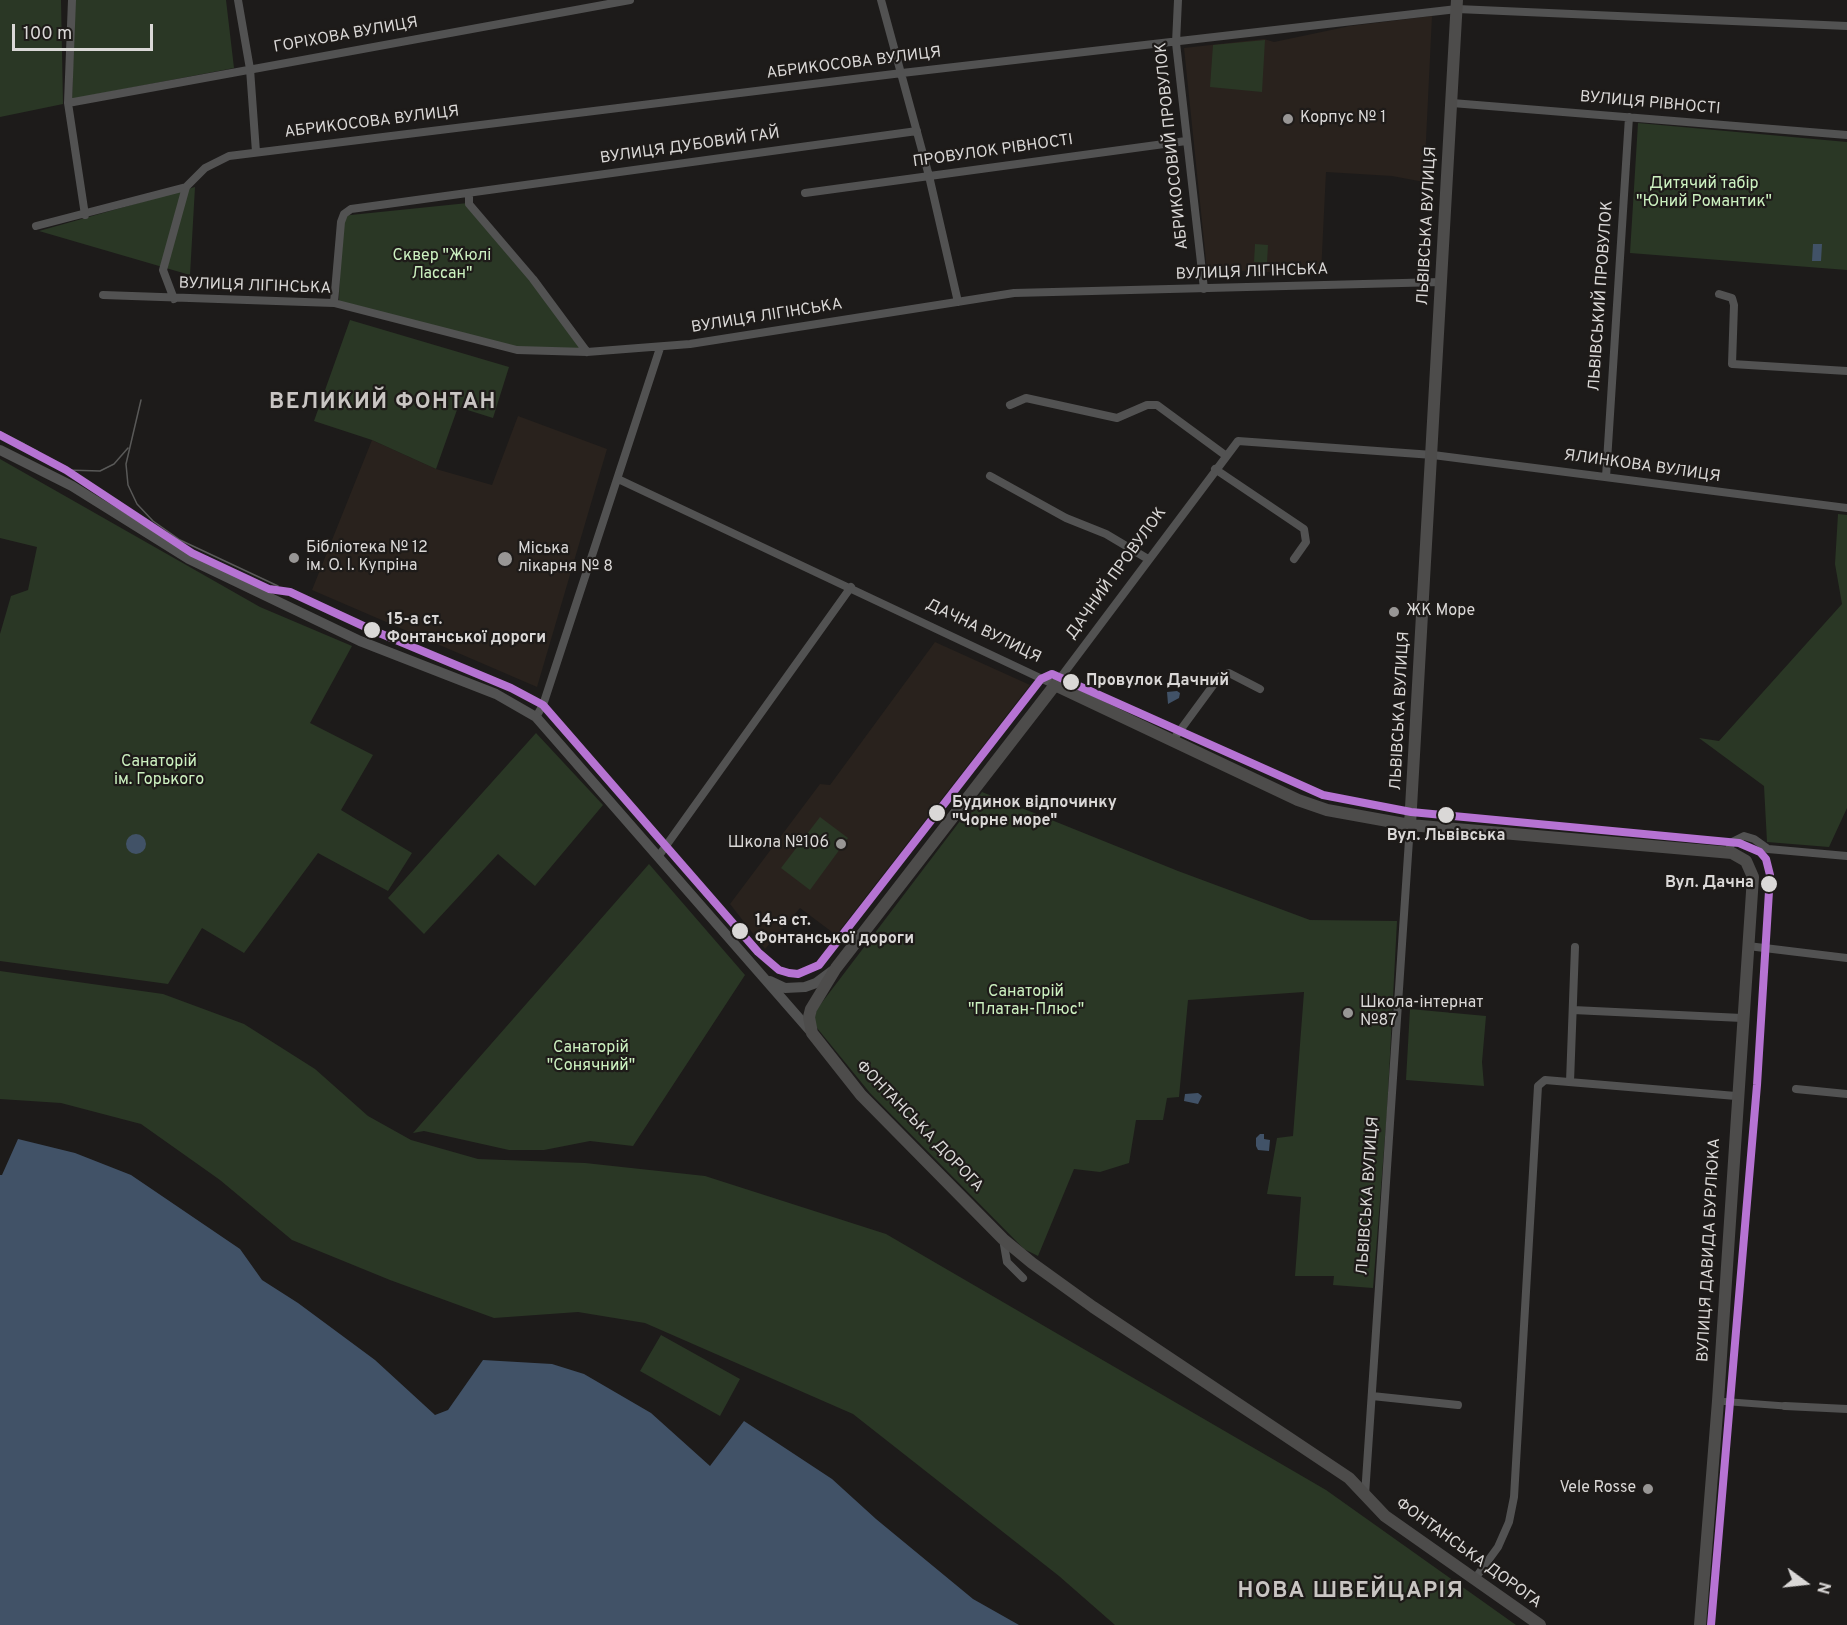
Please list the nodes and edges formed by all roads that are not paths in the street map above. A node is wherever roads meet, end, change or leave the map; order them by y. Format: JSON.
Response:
{"nodes":[{"id":1,"x":72,"y":0,"type":"edge"},
{"id":2,"x":238,"y":0,"type":"edge"},
{"id":3,"x":630,"y":0,"type":"edge"},
{"id":4,"x":881,"y":0,"type":"edge"},
{"id":5,"x":1178,"y":0,"type":"edge"},
{"id":6,"x":1457,"y":4,"type":"edge"},
{"id":7,"x":1847,"y":26,"type":"edge"},
{"id":8,"x":1176,"y":43,"type":"junction"},
{"id":9,"x":250,"y":69,"type":"junction"},
{"id":10,"x":902,"y":73,"type":"junction"},
{"id":11,"x":1452,"y":103,"type":"junction"},
{"id":12,"x":68,"y":104,"type":"junction"},
{"id":13,"x":1629,"y":117,"type":"junction"},
{"id":14,"x":917,"y":131,"type":"junction"},
{"id":15,"x":1847,"y":135,"type":"edge"},
{"id":16,"x":1186,"y":141,"type":"junction"},
{"id":17,"x":256,"y":152,"type":"junction"},
{"id":18,"x":929,"y":176,"type":"junction"},
{"id":19,"x":186,"y":187,"type":"junction"},
{"id":20,"x":805,"y":193,"type":"dead end"},
{"id":21,"x":469,"y":194,"type":"junction"},
{"id":22,"x":85,"y":214,"type":"junction"},
{"id":23,"x":36,"y":226,"type":"dead end"},
{"id":24,"x":1441,"y":282,"type":"junction"},
{"id":25,"x":1204,"y":289,"type":"junction"},
{"id":26,"x":1719,"y":294,"type":"dead end"},
{"id":27,"x":102,"y":295,"type":"dead end"},
{"id":28,"x":174,"y":299,"type":"junction"},
{"id":29,"x":958,"y":302,"type":"junction"},
{"id":30,"x":334,"y":303,"type":"junction"},
{"id":31,"x":660,"y":348,"type":"junction"},
{"id":32,"x":587,"y":352,"type":"junction"},
{"id":33,"x":1847,"y":371,"type":"edge"},
{"id":34,"x":1010,"y":405,"type":"dead end"},
{"id":35,"x":0,"y":450,"type":"edge"},
{"id":36,"x":1433,"y":454,"type":"junction"},
{"id":37,"x":1225,"y":455,"type":"junction"},
{"id":38,"x":1215,"y":469,"type":"junction"},
{"id":39,"x":990,"y":476,"type":"dead end"},
{"id":40,"x":1606,"y":477,"type":"junction"},
{"id":41,"x":618,"y":479,"type":"junction"},
{"id":42,"x":1847,"y":508,"type":"edge"},
{"id":43,"x":1148,"y":559,"type":"junction"},
{"id":44,"x":1294,"y":559,"type":"dead end"},
{"id":45,"x":851,"y":586,"type":"junction"},
{"id":46,"x":1055,"y":685,"type":"junction"},
{"id":47,"x":1260,"y":689,"type":"dead end"},
{"id":48,"x":536,"y":717,"type":"junction"},
{"id":49,"x":1173,"y":740,"type":"junction"},
{"id":50,"x":1410,"y":825,"type":"junction"},
{"id":51,"x":1728,"y":852,"type":"junction"},
{"id":52,"x":1847,"y":856,"type":"edge"},
{"id":53,"x":658,"y":857,"type":"junction"},
{"id":54,"x":1748,"y":946,"type":"junction"},
{"id":55,"x":1575,"y":948,"type":"dead end"},
{"id":56,"x":1847,"y":958,"type":"edge"},
{"id":57,"x":837,"y":968,"type":"junction"},
{"id":58,"x":762,"y":976,"type":"junction"},
{"id":59,"x":1573,"y":1010,"type":"junction"},
{"id":60,"x":1742,"y":1018,"type":"junction"},
{"id":61,"x":812,"y":1033,"type":"junction"},
{"id":62,"x":1570,"y":1082,"type":"junction"},
{"id":63,"x":1796,"y":1089,"type":"dead end"},
{"id":64,"x":1847,"y":1094,"type":"edge"},
{"id":65,"x":1736,"y":1095,"type":"junction"},
{"id":66,"x":1003,"y":1239,"type":"junction"},
{"id":67,"x":1023,"y":1278,"type":"dead end"},
{"id":68,"x":1372,"y":1396,"type":"junction"},
{"id":69,"x":1718,"y":1401,"type":"junction"},
{"id":70,"x":1458,"y":1405,"type":"dead end"},
{"id":71,"x":1785,"y":1406,"type":"joint"},
{"id":72,"x":1847,"y":1409,"type":"edge"},
{"id":73,"x":1365,"y":1495,"type":"junction"},
{"id":74,"x":1474,"y":1580,"type":"junction"},
{"id":75,"x":1540,"y":1625,"type":"edge"},
{"id":76,"x":1700,"y":1625,"type":"edge"}],
"edges":[{"from":1,"to":12,"type":"street"},
{"from":2,"to":9,"type":"street"},
{"from":3,"to":9,"type":"street","name":"ГОРІХОВА ВУЛИЦЯ"},
{"from":4,"to":10,"type":"street"},
{"from":5,"to":8,"type":"street","name":"АБРИКОСОВИЙ ПРОВУЛОК"},
{"from":6,"to":7,"type":"street","name":"АБРИКОСОВА ВУЛИЦЯ"},
{"from":6,"to":8,"type":"street","name":"АБРИКОСОВА ВУЛИЦЯ"},
{"from":6,"to":11,"type":"main road","name":"ЛЬВІВСЬКА ВУЛИЦЯ"},
{"from":8,"to":10,"type":"street","name":"АБРИКОСОВА ВУЛИЦЯ"},
{"from":8,"to":16,"type":"street","name":"АБРИКОСОВИЙ ПРОВУЛОК"},
{"from":9,"to":12,"type":"street","name":"ГОРІХОВА ВУЛИЦЯ"},
{"from":9,"to":17,"type":"street"},
{"from":10,"to":14,"type":"street"},
{"from":10,"to":17,"type":"street","name":"АБРИКОСОВА ВУЛИЦЯ"},
{"from":11,"to":13,"type":"street","name":"ВУЛИЦЯ РІВНОСТІ"},
{"from":11,"to":24,"type":"main road","name":"ЛЬВІВСЬКА ВУЛИЦЯ"},
{"from":12,"to":22,"type":"street"},
{"from":13,"to":15,"type":"street","name":"ВУЛИЦЯ РІВНОСТІ"},
{"from":13,"to":40,"type":"street","name":"ЛЬВІВСЬКИЙ ПРОВУЛОК"},
{"from":14,"to":18,"type":"street"},
{"from":14,"to":21,"type":"street","name":"ВУЛИЦЯ ДУБОВИЙ ГАЙ"},
{"from":16,"to":18,"type":"street","name":"ПРОВУЛОК РІВНОСТІ"},
{"from":16,"to":25,"type":"street","name":"АБРИКОСОВИЙ ПРОВУЛОК"},
{"from":17,"to":19,"type":"street","name":"АБРИКОСОВА ВУЛИЦЯ"},
{"from":18,"to":20,"type":"street","name":"ПРОВУЛОК РІВНОСТІ"},
{"from":18,"to":29,"type":"street"},
{"from":19,"to":22,"type":"street"},
{"from":19,"to":28,"type":"street"},
{"from":21,"to":30,"type":"street","name":"ВУЛИЦЯ ДУБОВИЙ ГАЙ"},
{"from":21,"to":32,"type":"street"},
{"from":22,"to":23,"type":"street"},
{"from":24,"to":25,"type":"street","name":"ВУЛИЦЯ ЛІГІНСЬКА"},
{"from":24,"to":36,"type":"main road","name":"ЛЬВІВСЬКА ВУЛИЦЯ"},
{"from":25,"to":29,"type":"street","name":"ВУЛИЦЯ ЛІГІНСЬКА"},
{"from":26,"to":33,"type":"street"},
{"from":27,"to":28,"type":"street","name":"ВУЛИЦЯ ЛІГІНСЬКА"},
{"from":28,"to":30,"type":"street","name":"ВУЛИЦЯ ЛІГІНСЬКА"},
{"from":29,"to":31,"type":"street","name":"ВУЛИЦЯ ЛІГІНСЬКА"},
{"from":30,"to":32,"type":"street","name":"ВУЛИЦЯ ЛІГІНСЬКА"},
{"from":31,"to":32,"type":"street","name":"ВУЛИЦЯ ЛІГІНСЬКА"},
{"from":31,"to":41,"type":"street"},
{"from":34,"to":37,"type":"street"},
{"from":35,"to":48,"type":"street","name":"ФОНТАНСЬКА ДОРОГА"},
{"from":36,"to":37,"type":"street","name":"ДАЧНИЙ ПРОВУЛОК"},
{"from":36,"to":40,"type":"street","name":"ЯЛИНКОВА ВУЛИЦЯ"},
{"from":36,"to":50,"type":"main road","name":"ЛЬВІВСЬКА ВУЛИЦЯ"},
{"from":37,"to":38,"type":"street","name":"ДАЧНИЙ ПРОВУЛОК"},
{"from":38,"to":43,"type":"street","name":"ДАЧНИЙ ПРОВУЛОК"},
{"from":38,"to":44,"type":"street"},
{"from":39,"to":43,"type":"street"},
{"from":40,"to":42,"type":"street","name":"ЯЛИНКОВА ВУЛИЦЯ"},
{"from":41,"to":45,"type":"street","name":"ДАЧНА ВУЛИЦЯ"},
{"from":41,"to":48,"type":"street"},
{"from":43,"to":46,"type":"street","name":"ДАЧНИЙ ПРОВУЛОК"},
{"from":45,"to":46,"type":"street","name":"ДАЧНА ВУЛИЦЯ"},
{"from":45,"to":53,"type":"street"},
{"from":46,"to":49,"type":"main road","name":"ДАЧНА ВУЛИЦЯ"},
{"from":46,"to":57,"type":"main road","name":"ДАЧНИЙ ПРОВУЛОК"},
{"from":47,"to":49,"type":"street"},
{"from":48,"to":53,"type":"street","name":"ФОНТАНСЬКА ДОРОГА"},
{"from":49,"to":50,"type":"main road","name":"ДАЧНА ВУЛИЦЯ"},
{"from":50,"to":51,"type":"main road","name":"ДАЧНА ВУЛИЦЯ"},
{"from":50,"to":68,"type":"street","name":"ЛЬВІВСЬКА ВУЛИЦЯ"},
{"from":51,"to":52,"type":"street"},
{"from":51,"to":54,"type":"main road","name":"ВУЛИЦЯ ДАВИДА БУРЛЮКА"},
{"from":53,"to":58,"type":"street","name":"ФОНТАНСЬКА ДОРОГА"},
{"from":54,"to":56,"type":"street"},
{"from":54,"to":60,"type":"main road","name":"ВУЛИЦЯ ДАВИДА БУРЛЮКА"},
{"from":55,"to":59,"type":"street"},
{"from":57,"to":58,"type":"street","name":"ДАЧНИЙ ПРОВУЛОК"},
{"from":57,"to":61,"type":"main road","name":"ДАЧНИЙ ПРОВУЛОК"},
{"from":58,"to":61,"type":"street","name":"ФОНТАНСЬКА ДОРОГА"},
{"from":59,"to":60,"type":"street"},
{"from":59,"to":62,"type":"street"},
{"from":60,"to":65,"type":"main road","name":"ВУЛИЦЯ ДАВИДА БУРЛЮКА"},
{"from":61,"to":66,"type":"main road","name":"ФОНТАНСЬКА ДОРОГА"},
{"from":62,"to":65,"type":"street"},
{"from":62,"to":74,"type":"street"},
{"from":63,"to":64,"type":"street"},
{"from":65,"to":69,"type":"main road","name":"ВУЛИЦЯ ДАВИДА БУРЛЮКА"},
{"from":66,"to":67,"type":"street"},
{"from":66,"to":73,"type":"main road","name":"ФОНТАНСЬКА ДОРОГА"},
{"from":68,"to":70,"type":"street"},
{"from":68,"to":73,"type":"street","name":"ЛЬВІВСЬКА ВУЛИЦЯ"},
{"from":69,"to":71,"type":"street"},
{"from":69,"to":76,"type":"main road","name":"ВУЛИЦЯ ДАВИДА БУРЛЮКА"},
{"from":71,"to":72,"type":"street"},
{"from":73,"to":74,"type":"main road","name":"ФОНТАНСЬКА ДОРОГА"},
{"from":74,"to":75,"type":"main road","name":"ФОНТАНСЬКА ДОРОГА"}]}
